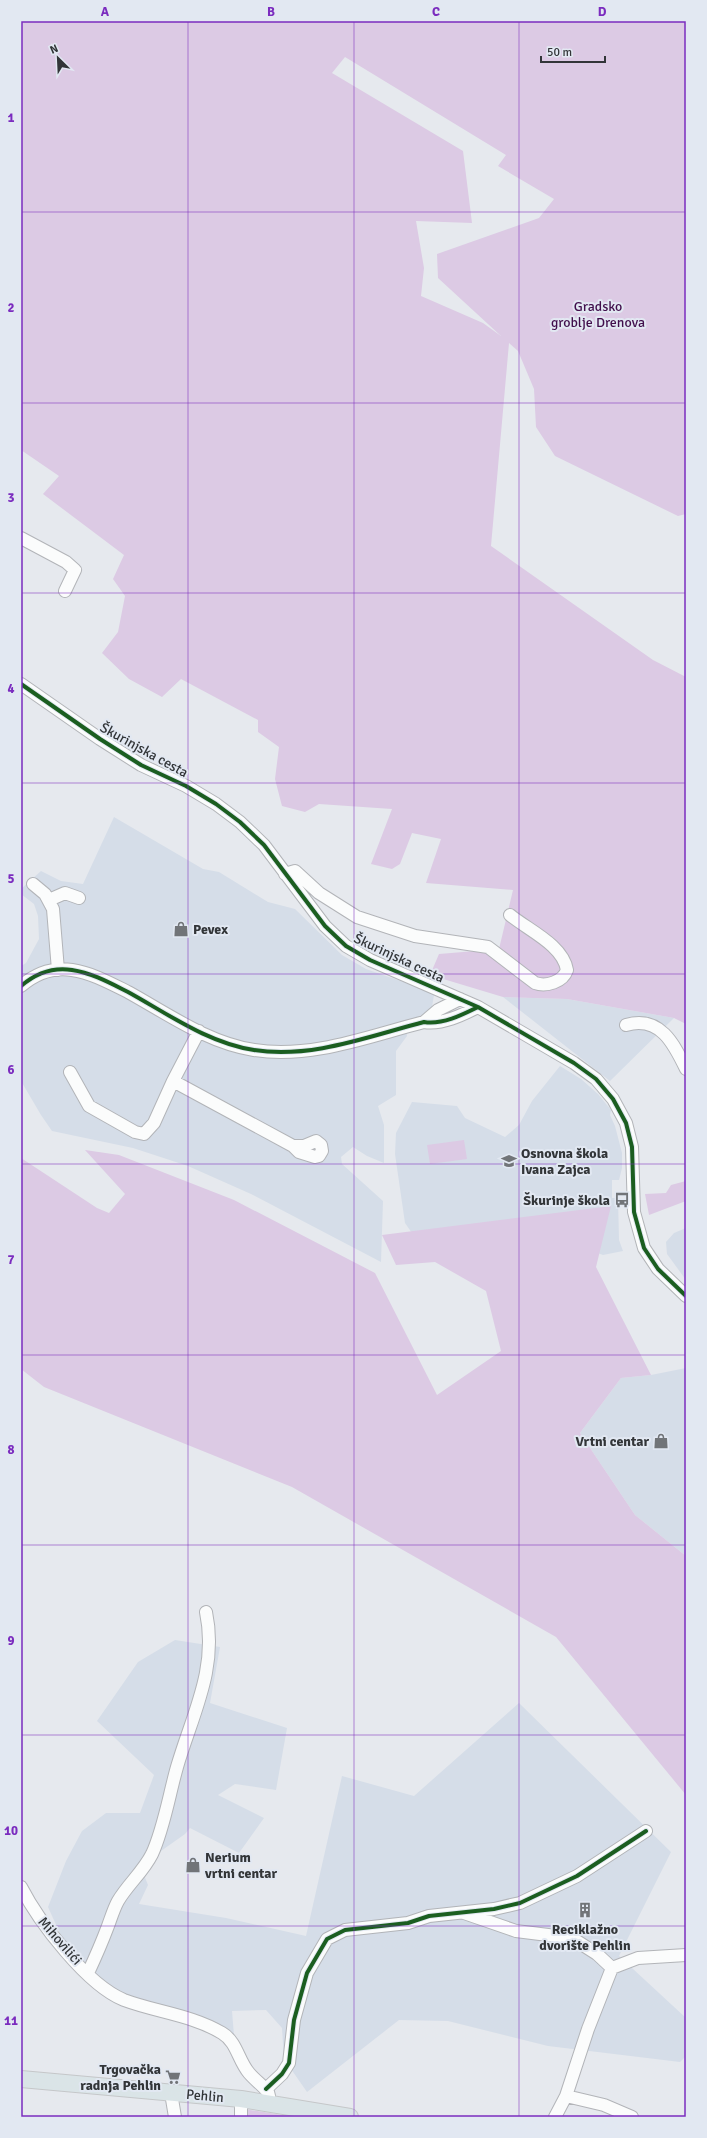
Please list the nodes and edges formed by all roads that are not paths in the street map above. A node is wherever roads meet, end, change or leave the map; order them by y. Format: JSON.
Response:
{"nodes":[{"id":1,"x":21,"y":538,"type":"edge"},
{"id":2,"x":65,"y":591,"type":"dead end"},
{"id":3,"x":21,"y":684,"type":"edge"},
{"id":4,"x":285,"y":874,"type":"junction"},
{"id":5,"x":33,"y":884,"type":"dead end"},
{"id":6,"x":79,"y":898,"type":"dead end"},
{"id":7,"x":49,"y":900,"type":"junction"},
{"id":8,"x":510,"y":915,"type":"dead end"},
{"id":9,"x":58,"y":970,"type":"junction"},
{"id":10,"x":21,"y":986,"type":"edge"},
{"id":11,"x":435,"y":987,"type":"junction"},
{"id":12,"x":460,"y":999,"type":"junction"},
{"id":13,"x":478,"y":1007,"type":"junction"},
{"id":14,"x":438,"y":1010,"type":"junction"},
{"id":15,"x":424,"y":1022,"type":"junction"},
{"id":16,"x":626,"y":1025,"type":"dead end"},
{"id":17,"x":199,"y":1031,"type":"junction"},
{"id":18,"x":686,"y":1069,"type":"edge"},
{"id":19,"x":70,"y":1072,"type":"dead end"},
{"id":20,"x":173,"y":1081,"type":"junction"},
{"id":21,"x":293,"y":1146,"type":"dead end"},
{"id":22,"x":686,"y":1296,"type":"edge"},
{"id":23,"x":206,"y":1612,"type":"dead end"},
{"id":24,"x":646,"y":1831,"type":"dead end"},
{"id":25,"x":21,"y":1887,"type":"edge"},
{"id":26,"x":461,"y":1912,"type":"junction"},
{"id":27,"x":686,"y":1956,"type":"edge"},
{"id":28,"x":612,"y":1968,"type":"junction"},
{"id":29,"x":88,"y":1973,"type":"junction"},
{"id":30,"x":21,"y":2079,"type":"edge"},
{"id":31,"x":266,"y":2089,"type":"junction"},
{"id":32,"x":171,"y":2093,"type":"junction"},
{"id":33,"x":566,"y":2096,"type":"junction"},
{"id":34,"x":241,"y":2099,"type":"junction"},
{"id":35,"x":269,"y":2105,"type":"junction"},
{"id":36,"x":174,"y":2117,"type":"edge"},
{"id":37,"x":241,"y":2117,"type":"edge"},
{"id":38,"x":350,"y":2117,"type":"edge"},
{"id":39,"x":556,"y":2117,"type":"edge"},
{"id":40,"x":632,"y":2117,"type":"edge"}],
"edges":[{"from":1,"to":2,"type":"street"},
{"from":3,"to":4,"type":"street","name":"Škurinjska cesta"},
{"from":4,"to":8,"type":"street"},
{"from":4,"to":11,"type":"street","name":"Škurinjska cesta"},
{"from":5,"to":7,"type":"street"},
{"from":6,"to":7,"type":"street"},
{"from":7,"to":9,"type":"street"},
{"from":9,"to":10,"type":"street"},
{"from":9,"to":17,"type":"street"},
{"from":11,"to":12,"type":"street","name":"Škurinjska cesta"},
{"from":11,"to":14,"type":"street"},
{"from":12,"to":13,"type":"street","name":"Škurinjska cesta"},
{"from":12,"to":14,"type":"street"},
{"from":13,"to":15,"type":"street"},
{"from":13,"to":22,"type":"street","name":"Škurinjska cesta"},
{"from":14,"to":15,"type":"street"},
{"from":15,"to":17,"type":"street"},
{"from":16,"to":18,"type":"street"},
{"from":17,"to":20,"type":"street"},
{"from":19,"to":20,"type":"street"},
{"from":20,"to":21,"type":"street"},
{"from":23,"to":29,"type":"street"},
{"from":24,"to":26,"type":"street"},
{"from":25,"to":29,"type":"street","name":"Mihovilići"},
{"from":26,"to":28,"type":"street"},
{"from":26,"to":31,"type":"street"},
{"from":27,"to":28,"type":"street"},
{"from":28,"to":33,"type":"street"},
{"from":29,"to":31,"type":"street"},
{"from":30,"to":32,"type":"main road","name":"Pehlin"},
{"from":31,"to":35,"type":"street"},
{"from":32,"to":34,"type":"main road","name":"Pehlin"},
{"from":32,"to":36,"type":"street"},
{"from":33,"to":39,"type":"street"},
{"from":33,"to":40,"type":"street"},
{"from":34,"to":35,"type":"main road","name":"Pehlin"},
{"from":34,"to":37,"type":"street"},
{"from":35,"to":38,"type":"main road","name":"Pehlin"}]}
